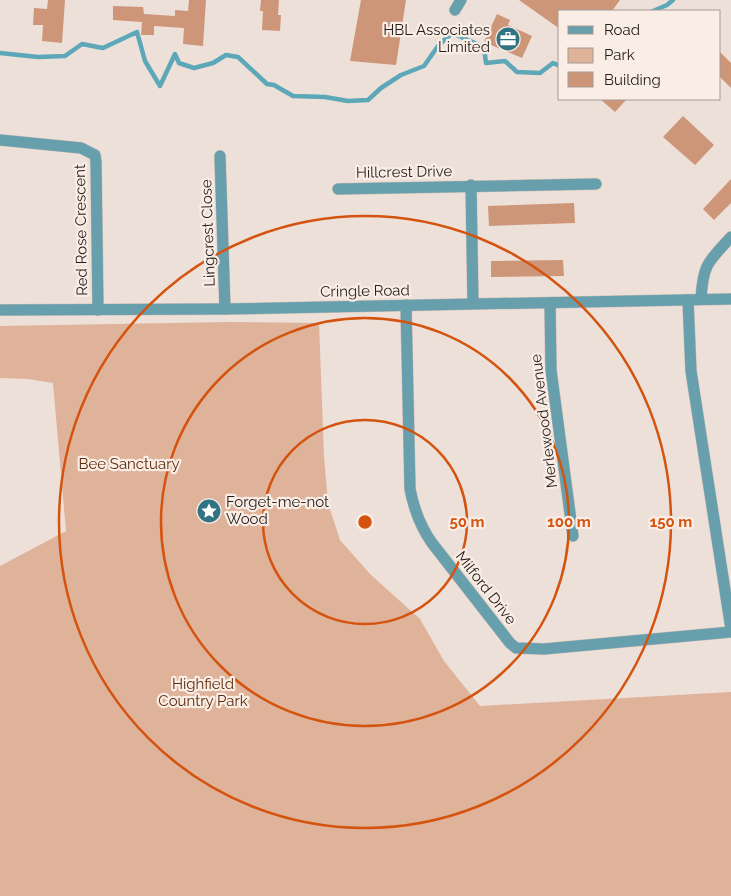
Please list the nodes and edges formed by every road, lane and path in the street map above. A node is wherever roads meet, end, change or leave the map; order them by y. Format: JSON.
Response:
{"nodes":[{"id":1,"x":0,"y":140,"type":"edge"},
{"id":2,"x":220,"y":156,"type":"dead end"},
{"id":3,"x":596,"y":184,"type":"dead end"},
{"id":4,"x":471,"y":185,"type":"junction"},
{"id":5,"x":338,"y":189,"type":"dead end"},
{"id":6,"x":731,"y":237,"type":"edge"},
{"id":7,"x":702,"y":299,"type":"junction"},
{"id":8,"x":731,"y":299,"type":"edge"},
{"id":9,"x":688,"y":300,"type":"junction"},
{"id":10,"x":473,"y":303,"type":"junction"},
{"id":11,"x":550,"y":303,"type":"junction"},
{"id":12,"x":406,"y":305,"type":"junction"},
{"id":13,"x":225,"y":309,"type":"junction"},
{"id":14,"x":0,"y":310,"type":"edge"},
{"id":15,"x":98,"y":310,"type":"junction"},
{"id":16,"x":574,"y":536,"type":"dead end"},
{"id":17,"x":731,"y":631,"type":"edge"}],
"edges":[{"from":1,"to":15,"type":"street","name":"Red Rose Crescent"},
{"from":2,"to":13,"type":"street","name":"Lingcrest Close"},
{"from":3,"to":4,"type":"street","name":"Hillcrest Drive"},
{"from":4,"to":5,"type":"street","name":"Hillcrest Drive"},
{"from":4,"to":10,"type":"street","name":"Hillcrest Drive"},
{"from":6,"to":7,"type":"street"},
{"from":7,"to":8,"type":"street","name":"Cringle Road"},
{"from":7,"to":9,"type":"street","name":"Cringle Road"},
{"from":9,"to":11,"type":"street","name":"Cringle Road"},
{"from":9,"to":17,"type":"street"},
{"from":10,"to":11,"type":"street","name":"Cringle Road"},
{"from":10,"to":12,"type":"street","name":"Cringle Road"},
{"from":11,"to":16,"type":"street","name":"Merlewood Avenue"},
{"from":12,"to":13,"type":"street","name":"Cringle Road"},
{"from":12,"to":17,"type":"street","name":"Milford Drive"},
{"from":13,"to":15,"type":"street","name":"Cringle Road"},
{"from":14,"to":15,"type":"street","name":"Cringle Road"}]}
